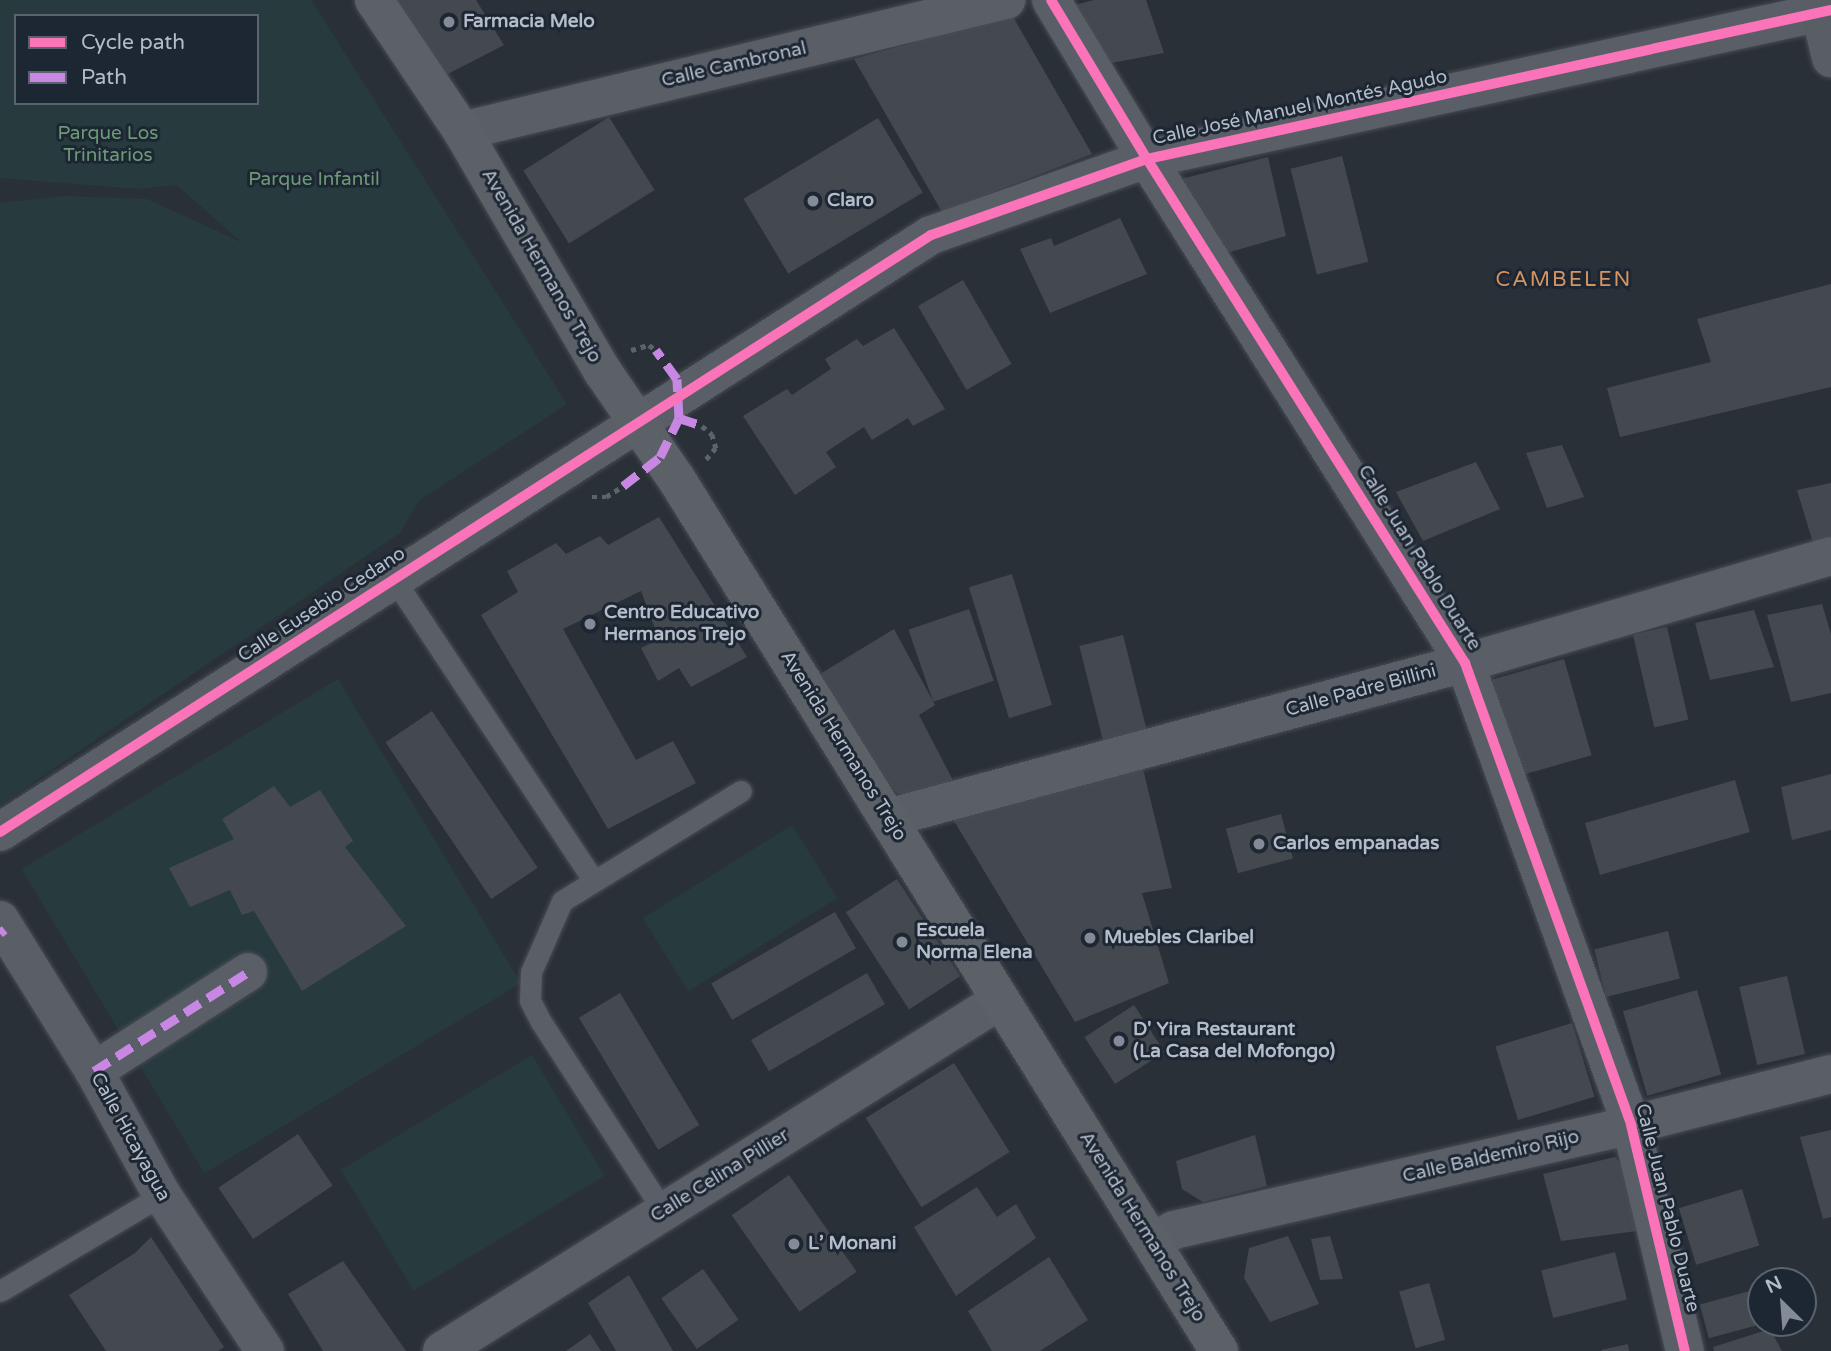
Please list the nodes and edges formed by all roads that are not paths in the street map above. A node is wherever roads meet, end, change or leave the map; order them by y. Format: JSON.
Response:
{"nodes":[{"id":1,"x":374,"y":0,"type":"edge"},
{"id":2,"x":1006,"y":0,"type":"edge"},
{"id":3,"x":1051,"y":0,"type":"edge"},
{"id":4,"x":1823,"y":8,"type":"edge"},
{"id":5,"x":1831,"y":58,"type":"edge"},
{"id":6,"x":461,"y":131,"type":"junction"},
{"id":7,"x":1147,"y":159,"type":"junction"},
{"id":8,"x":649,"y":414,"type":"junction"},
{"id":9,"x":1831,"y":556,"type":"edge"},
{"id":10,"x":394,"y":579,"type":"junction"},
{"id":11,"x":1465,"y":663,"type":"junction"},
{"id":12,"x":741,"y":791,"type":"dead end"},
{"id":13,"x":888,"y":818,"type":"junction"},
{"id":14,"x":0,"y":831,"type":"edge"},
{"id":15,"x":594,"y":881,"type":"junction"},
{"id":16,"x":2,"y":927,"type":"edge"},
{"id":17,"x":248,"y":972,"type":"dead end"},
{"id":18,"x":999,"y":1000,"type":"junction"},
{"id":19,"x":94,"y":1071,"type":"junction"},
{"id":20,"x":1831,"y":1074,"type":"edge"},
{"id":21,"x":1630,"y":1125,"type":"junction"},
{"id":22,"x":162,"y":1195,"type":"junction"},
{"id":23,"x":664,"y":1212,"type":"junction"},
{"id":24,"x":1153,"y":1242,"type":"junction"},
{"id":25,"x":0,"y":1291,"type":"edge"},
{"id":26,"x":265,"y":1351,"type":"edge"},
{"id":27,"x":442,"y":1351,"type":"edge"},
{"id":28,"x":1219,"y":1351,"type":"edge"},
{"id":29,"x":1685,"y":1351,"type":"edge"}],
"edges":[{"from":1,"to":6,"type":"main road","name":"Avenida Hermanos Trejo"},
{"from":2,"to":6,"type":"street","name":"Calle Cambronal"},
{"from":3,"to":7,"type":"street","name":"Calle Juan Pablo Duarte"},
{"from":4,"to":5,"type":"main road"},
{"from":4,"to":7,"type":"street","name":"Calle José Manuel Montés Agudo"},
{"from":6,"to":8,"type":"main road","name":"Avenida Hermanos Trejo"},
{"from":7,"to":8,"type":"street","name":"Calle José Manuel Montés Agudo"},
{"from":7,"to":11,"type":"street","name":"Calle Juan Pablo Duarte"},
{"from":8,"to":10,"type":"street","name":"Calle Eusebio Cedano"},
{"from":8,"to":13,"type":"main road","name":"Avenida Hermanos Trejo"},
{"from":9,"to":11,"type":"street","name":"Calle Padre Billini"},
{"from":10,"to":14,"type":"street","name":"Calle Eusebio Cedano"},
{"from":10,"to":15,"type":"lane"},
{"from":11,"to":13,"type":"street","name":"Calle Padre Billini"},
{"from":11,"to":21,"type":"street","name":"Calle Juan Pablo Duarte"},
{"from":12,"to":15,"type":"lane"},
{"from":13,"to":18,"type":"main road","name":"Avenida Hermanos Trejo"},
{"from":15,"to":23,"type":"lane"},
{"from":16,"to":19,"type":"street","name":"Calle Hicayagua"},
{"from":17,"to":19,"type":"street"},
{"from":18,"to":23,"type":"street","name":"Calle Celina Pillier"},
{"from":18,"to":24,"type":"main road","name":"Avenida Hermanos Trejo"},
{"from":19,"to":22,"type":"street","name":"Calle Hicayagua"},
{"from":20,"to":21,"type":"street","name":"Calle Baldemiro Rijo"},
{"from":21,"to":24,"type":"street","name":"Calle Baldemiro Rijo"},
{"from":21,"to":29,"type":"street","name":"Calle Juan Pablo Duarte"},
{"from":22,"to":25,"type":"lane"},
{"from":22,"to":26,"type":"street","name":"Calle Hicayagua"},
{"from":23,"to":27,"type":"street","name":"Calle Celina Pillier"},
{"from":24,"to":28,"type":"main road","name":"Avenida Hermanos Trejo"}]}
